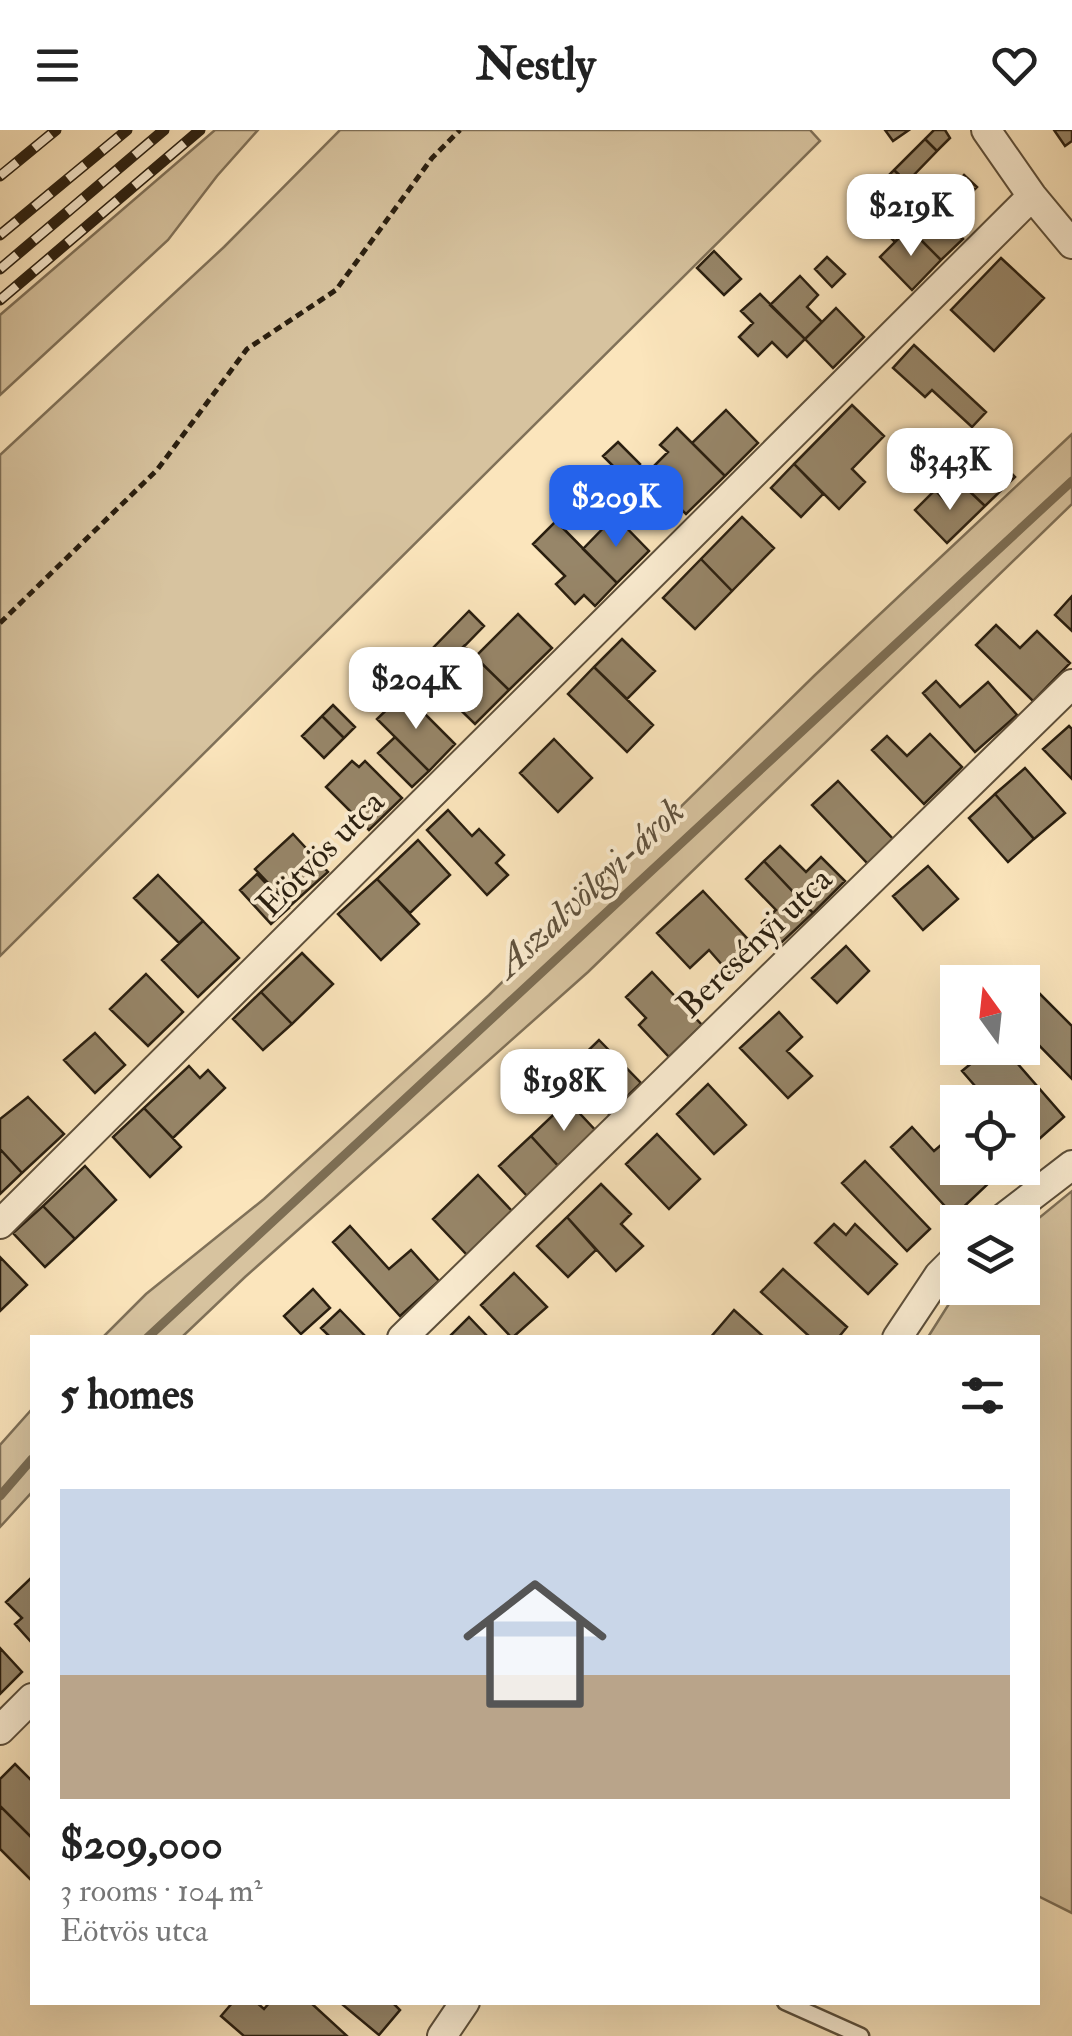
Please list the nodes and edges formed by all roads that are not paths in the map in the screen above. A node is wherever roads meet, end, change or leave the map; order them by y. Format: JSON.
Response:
{"nodes":[{"id":1,"x":986,"y":130,"type":"edge"},
{"id":2,"x":1032,"y":196,"type":"junction"},
{"id":3,"x":1072,"y":244,"type":"edge"},
{"id":4,"x":1072,"y":684,"type":"edge"},
{"id":5,"x":1072,"y":1165,"type":"edge"},
{"id":6,"x":1020,"y":1205,"type":"edge"},
{"id":7,"x":0,"y":1224,"type":"edge"},
{"id":8,"x":940,"y":1273,"type":"edge"},
{"id":9,"x":405,"y":1335,"type":"edge"},
{"id":10,"x":899,"y":1335,"type":"edge"},
{"id":11,"x":30,"y":1700,"type":"edge"},
{"id":12,"x":0,"y":1730,"type":"edge"},
{"id":13,"x":462,"y":2005,"type":"edge"},
{"id":14,"x":792,"y":2005,"type":"edge"},
{"id":15,"x":442,"y":2036,"type":"edge"},
{"id":16,"x":861,"y":2036,"type":"edge"}],
"edges":[{"from":1,"to":2,"type":"street"},
{"from":2,"to":3,"type":"street"},
{"from":2,"to":7,"type":"street","name":"Eötvös utca"},
{"from":4,"to":9,"type":"street","name":"Bercsényi utca"},
{"from":5,"to":6,"type":"street"},
{"from":8,"to":10,"type":"street"},
{"from":11,"to":12,"type":"street"},
{"from":13,"to":15,"type":"street"},
{"from":14,"to":16,"type":"lane"}]}
